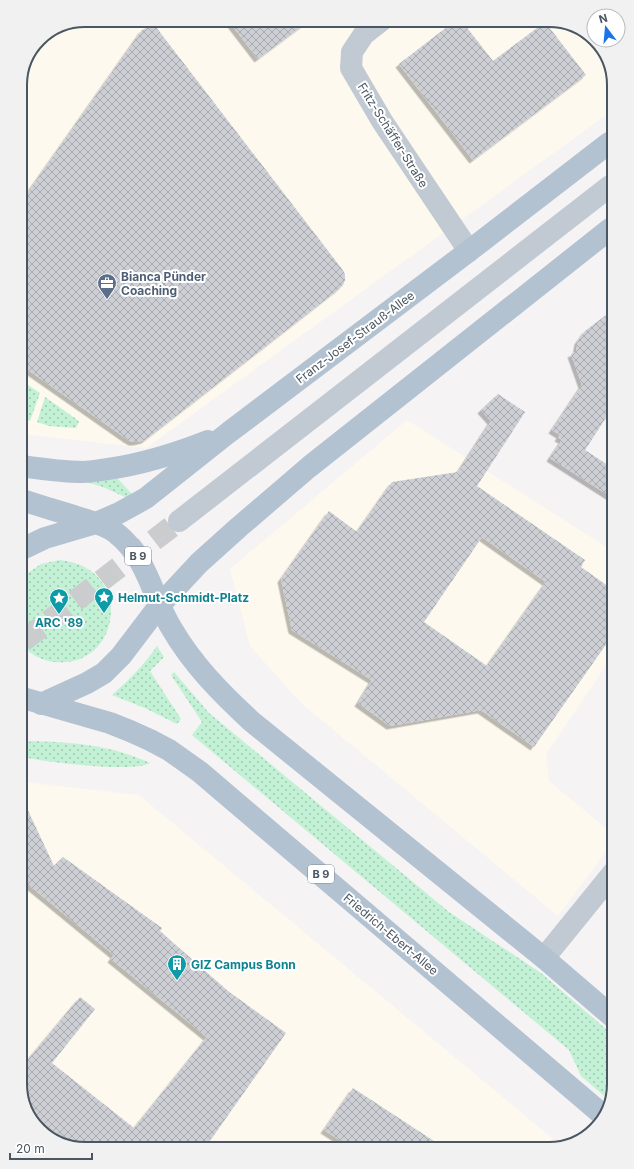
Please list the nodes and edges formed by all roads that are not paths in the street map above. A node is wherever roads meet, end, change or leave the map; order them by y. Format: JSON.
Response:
{"nodes":[{"id":1,"x":373,"y":27,"type":"edge"},
{"id":2,"x":607,"y":145,"type":"edge"},
{"id":3,"x":607,"y":188,"type":"edge"},
{"id":4,"x":607,"y":231,"type":"edge"},
{"id":5,"x":469,"y":251,"type":"junction"},
{"id":6,"x":228,"y":433,"type":"junction"},
{"id":7,"x":27,"y":467,"type":"edge"},
{"id":8,"x":27,"y":502,"type":"edge"},
{"id":9,"x":179,"y":521,"type":"tunnel mouth"},
{"id":10,"x":96,"y":523,"type":"junction"},
{"id":11,"x":27,"y":547,"type":"edge"},
{"id":12,"x":159,"y":606,"type":"junction"},
{"id":13,"x":29,"y":705,"type":"edge"},
{"id":14,"x":607,"y":880,"type":"edge"},
{"id":15,"x":544,"y":958,"type":"junction"},
{"id":16,"x":607,"y":1012,"type":"edge"},
{"id":17,"x":600,"y":1112,"type":"edge"}],
"edges":[{"from":1,"to":5,"type":"street","name":"Fritz-Schäffer-Straße"},
{"from":2,"to":5,"type":"main road","name":"Franz-Josef-Strauß-Allee"},
{"from":3,"to":9,"type":"street"},
{"from":4,"to":12,"type":"main road"},
{"from":5,"to":6,"type":"main road","name":"Franz-Josef-Strauß-Allee"},
{"from":6,"to":7,"type":"main road"},
{"from":6,"to":10,"type":"main road","name":"Franz-Josef-Strauß-Allee"},
{"from":8,"to":10,"type":"main road","number":"B 9"},
{"from":10,"to":11,"type":"main road","name":"Franz-Josef-Strauß-Allee"},
{"from":10,"to":12,"type":"main road","number":"B 9"},
{"from":12,"to":13,"type":"main road","number":"B 9"},
{"from":12,"to":15,"type":"main road","number":"B 9"},
{"from":13,"to":17,"type":"main road","name":"Friedrich-Ebert-Allee","number":"B 9"},
{"from":14,"to":15,"type":"street"},
{"from":15,"to":16,"type":"main road","number":"B 9"}]}
